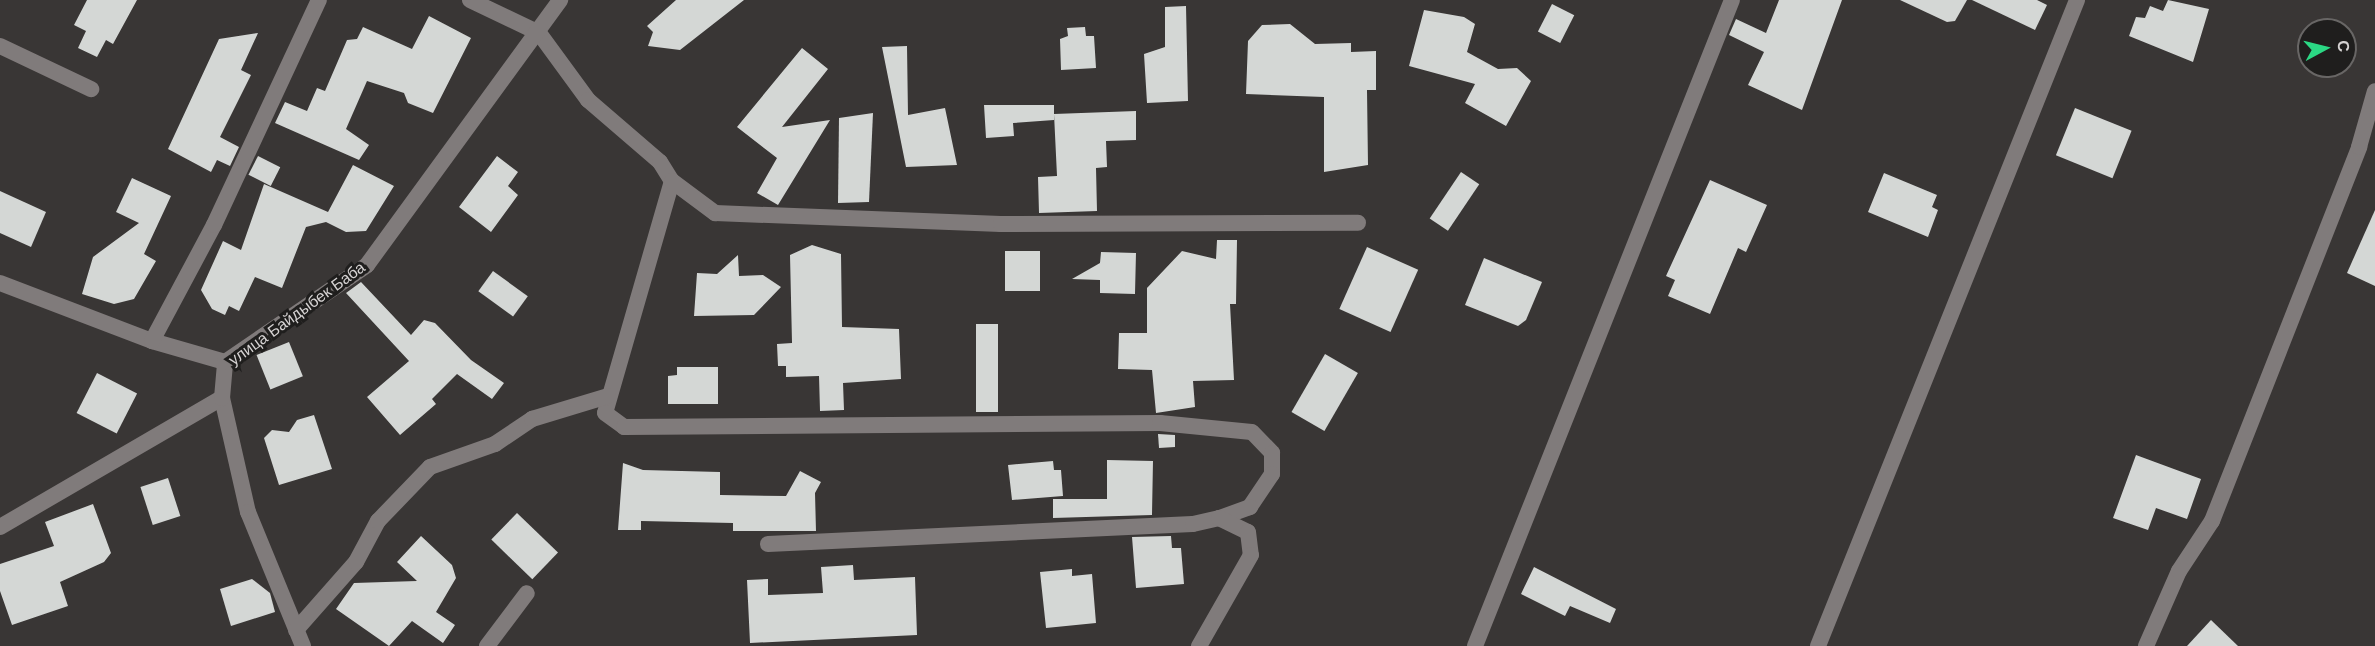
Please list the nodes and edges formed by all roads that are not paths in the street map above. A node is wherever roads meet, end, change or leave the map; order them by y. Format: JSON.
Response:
{"nodes":[{"id":1,"x":319,"y":0,"type":"edge"},
{"id":2,"x":470,"y":0,"type":"edge"},
{"id":3,"x":560,"y":0,"type":"edge"},
{"id":4,"x":1732,"y":0,"type":"edge"},
{"id":5,"x":2077,"y":0,"type":"edge"},
{"id":6,"x":539,"y":33,"type":"junction"},
{"id":7,"x":0,"y":46,"type":"edge"},
{"id":8,"x":91,"y":89,"type":"dead end"},
{"id":9,"x":2375,"y":91,"type":"edge"},
{"id":10,"x":672,"y":181,"type":"junction"},
{"id":11,"x":1358,"y":223,"type":"dead end"},
{"id":12,"x":0,"y":283,"type":"edge"},
{"id":13,"x":152,"y":342,"type":"junction"},
{"id":14,"x":225,"y":362,"type":"junction"},
{"id":15,"x":608,"y":396,"type":"junction"},
{"id":16,"x":222,"y":398,"type":"junction"},
{"id":17,"x":1219,"y":518,"type":"junction"},
{"id":18,"x":0,"y":527,"type":"edge"},
{"id":19,"x":768,"y":544,"type":"dead end"},
{"id":20,"x":527,"y":593,"type":"dead end"},
{"id":21,"x":298,"y":640,"type":"edge"},
{"id":22,"x":486,"y":646,"type":"edge"},
{"id":23,"x":1199,"y":646,"type":"edge"},
{"id":24,"x":1475,"y":646,"type":"edge"},
{"id":25,"x":1818,"y":646,"type":"edge"},
{"id":26,"x":2146,"y":646,"type":"edge"}],
"edges":[{"from":1,"to":13,"type":"street"},
{"from":2,"to":6,"type":"street"},
{"from":3,"to":6,"type":"street","name":"улица Байдыбек Баба"},
{"from":4,"to":24,"type":"street"},
{"from":5,"to":25,"type":"street"},
{"from":6,"to":10,"type":"street"},
{"from":6,"to":14,"type":"street","name":"улица Байдыбек Баба"},
{"from":7,"to":8,"type":"street"},
{"from":9,"to":26,"type":"street"},
{"from":10,"to":11,"type":"street"},
{"from":10,"to":15,"type":"street"},
{"from":12,"to":13,"type":"street"},
{"from":13,"to":14,"type":"street"},
{"from":14,"to":16,"type":"street","name":"улица Байдыбек Баба"},
{"from":15,"to":17,"type":"street"},
{"from":15,"to":21,"type":"street"},
{"from":16,"to":18,"type":"street"},
{"from":16,"to":21,"type":"street","name":"улица Байдыбек Баба"},
{"from":17,"to":19,"type":"street"},
{"from":17,"to":23,"type":"street"},
{"from":20,"to":22,"type":"street"}]}
